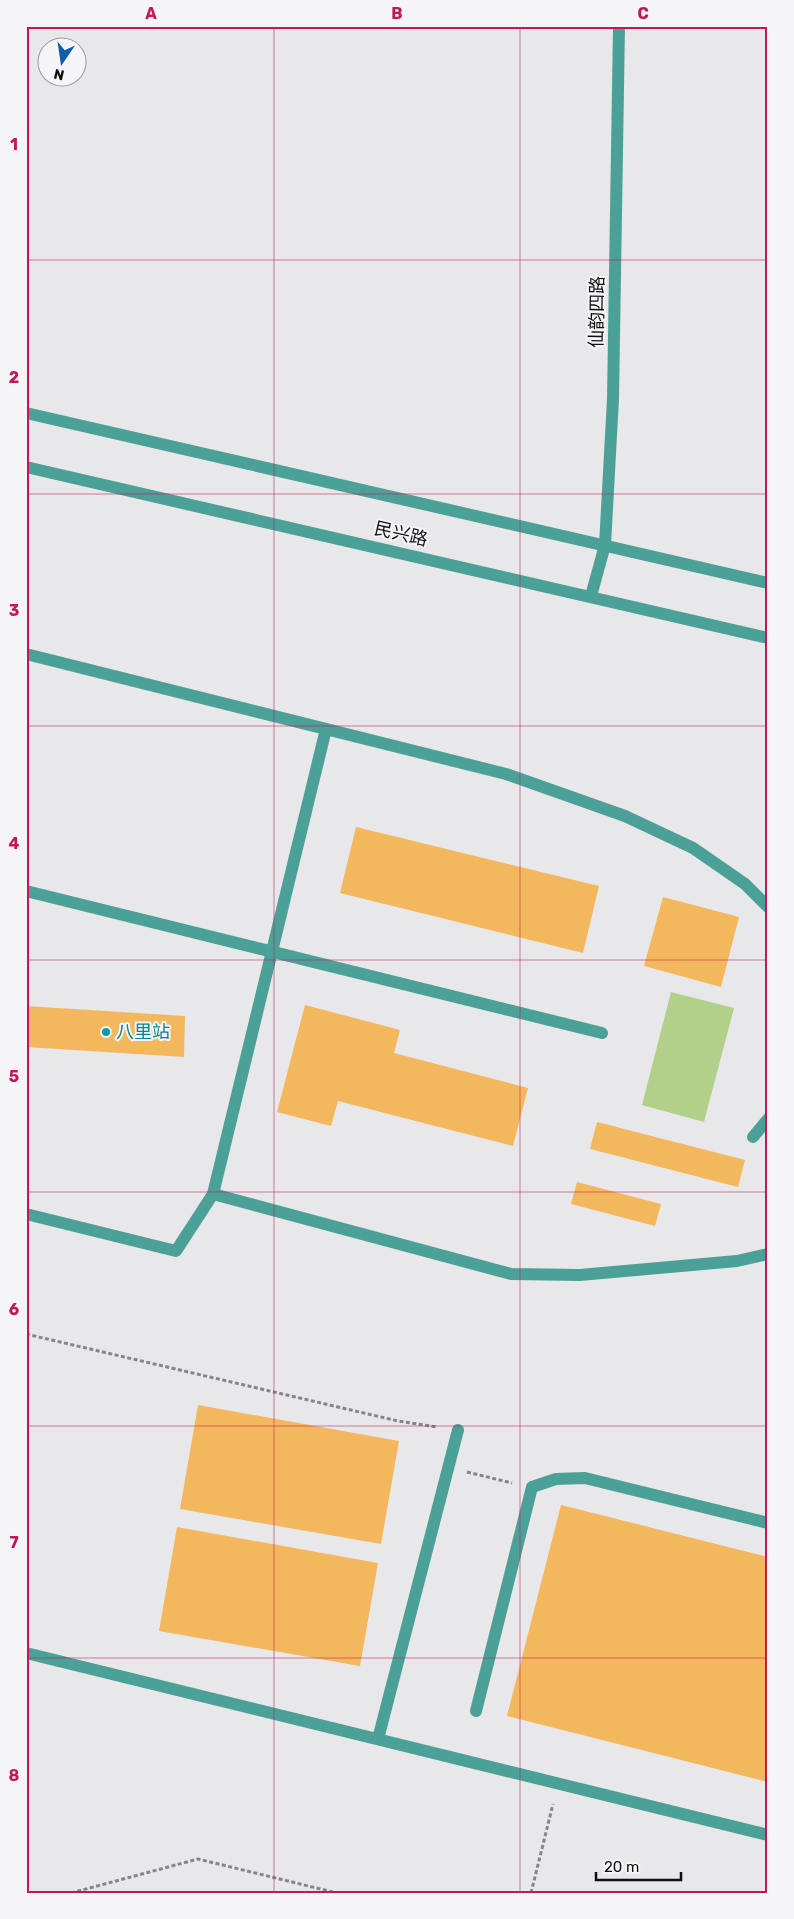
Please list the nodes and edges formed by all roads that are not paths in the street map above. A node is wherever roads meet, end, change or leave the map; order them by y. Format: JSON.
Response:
{"nodes":[{"id":1,"x":619,"y":26,"type":"edge"},
{"id":2,"x":26,"y":413,"type":"edge"},
{"id":3,"x":26,"y":466,"type":"edge"},
{"id":4,"x":605,"y":545,"type":"junction"},
{"id":5,"x":768,"y":584,"type":"edge"},
{"id":6,"x":591,"y":596,"type":"junction"},
{"id":7,"x":768,"y":638,"type":"edge"},
{"id":8,"x":26,"y":654,"type":"edge"},
{"id":9,"x":326,"y":729,"type":"junction"},
{"id":10,"x":26,"y":891,"type":"edge"},
{"id":11,"x":768,"y":907,"type":"edge"},
{"id":12,"x":272,"y":952,"type":"junction"},
{"id":13,"x":602,"y":1033,"type":"dead end"},
{"id":14,"x":768,"y":1119,"type":"edge"},
{"id":15,"x":753,"y":1137,"type":"dead end"},
{"id":16,"x":213,"y":1194,"type":"junction"},
{"id":17,"x":26,"y":1214,"type":"edge"},
{"id":18,"x":768,"y":1254,"type":"edge"},
{"id":19,"x":458,"y":1430,"type":"road end"},
{"id":20,"x":768,"y":1523,"type":"edge"},
{"id":21,"x":26,"y":1653,"type":"edge"},
{"id":22,"x":476,"y":1710,"type":"dead end"},
{"id":23,"x":378,"y":1739,"type":"junction"},
{"id":24,"x":768,"y":1835,"type":"edge"}],
"edges":[{"from":1,"to":4,"type":"street","name":"仙韵四路"},
{"from":2,"to":4,"type":"street","name":"民兴路"},
{"from":3,"to":6,"type":"street","name":"民兴路"},
{"from":4,"to":5,"type":"street","name":"民兴路"},
{"from":4,"to":6,"type":"street","name":"仙韵四路"},
{"from":6,"to":7,"type":"street","name":"民兴路"},
{"from":8,"to":9,"type":"street"},
{"from":9,"to":11,"type":"street"},
{"from":9,"to":12,"type":"street"},
{"from":10,"to":12,"type":"street"},
{"from":12,"to":13,"type":"street"},
{"from":12,"to":16,"type":"street"},
{"from":14,"to":15,"type":"street"},
{"from":16,"to":17,"type":"street"},
{"from":16,"to":18,"type":"street"},
{"from":19,"to":23,"type":"street"},
{"from":20,"to":22,"type":"street"},
{"from":21,"to":23,"type":"street"},
{"from":23,"to":24,"type":"street"}]}
